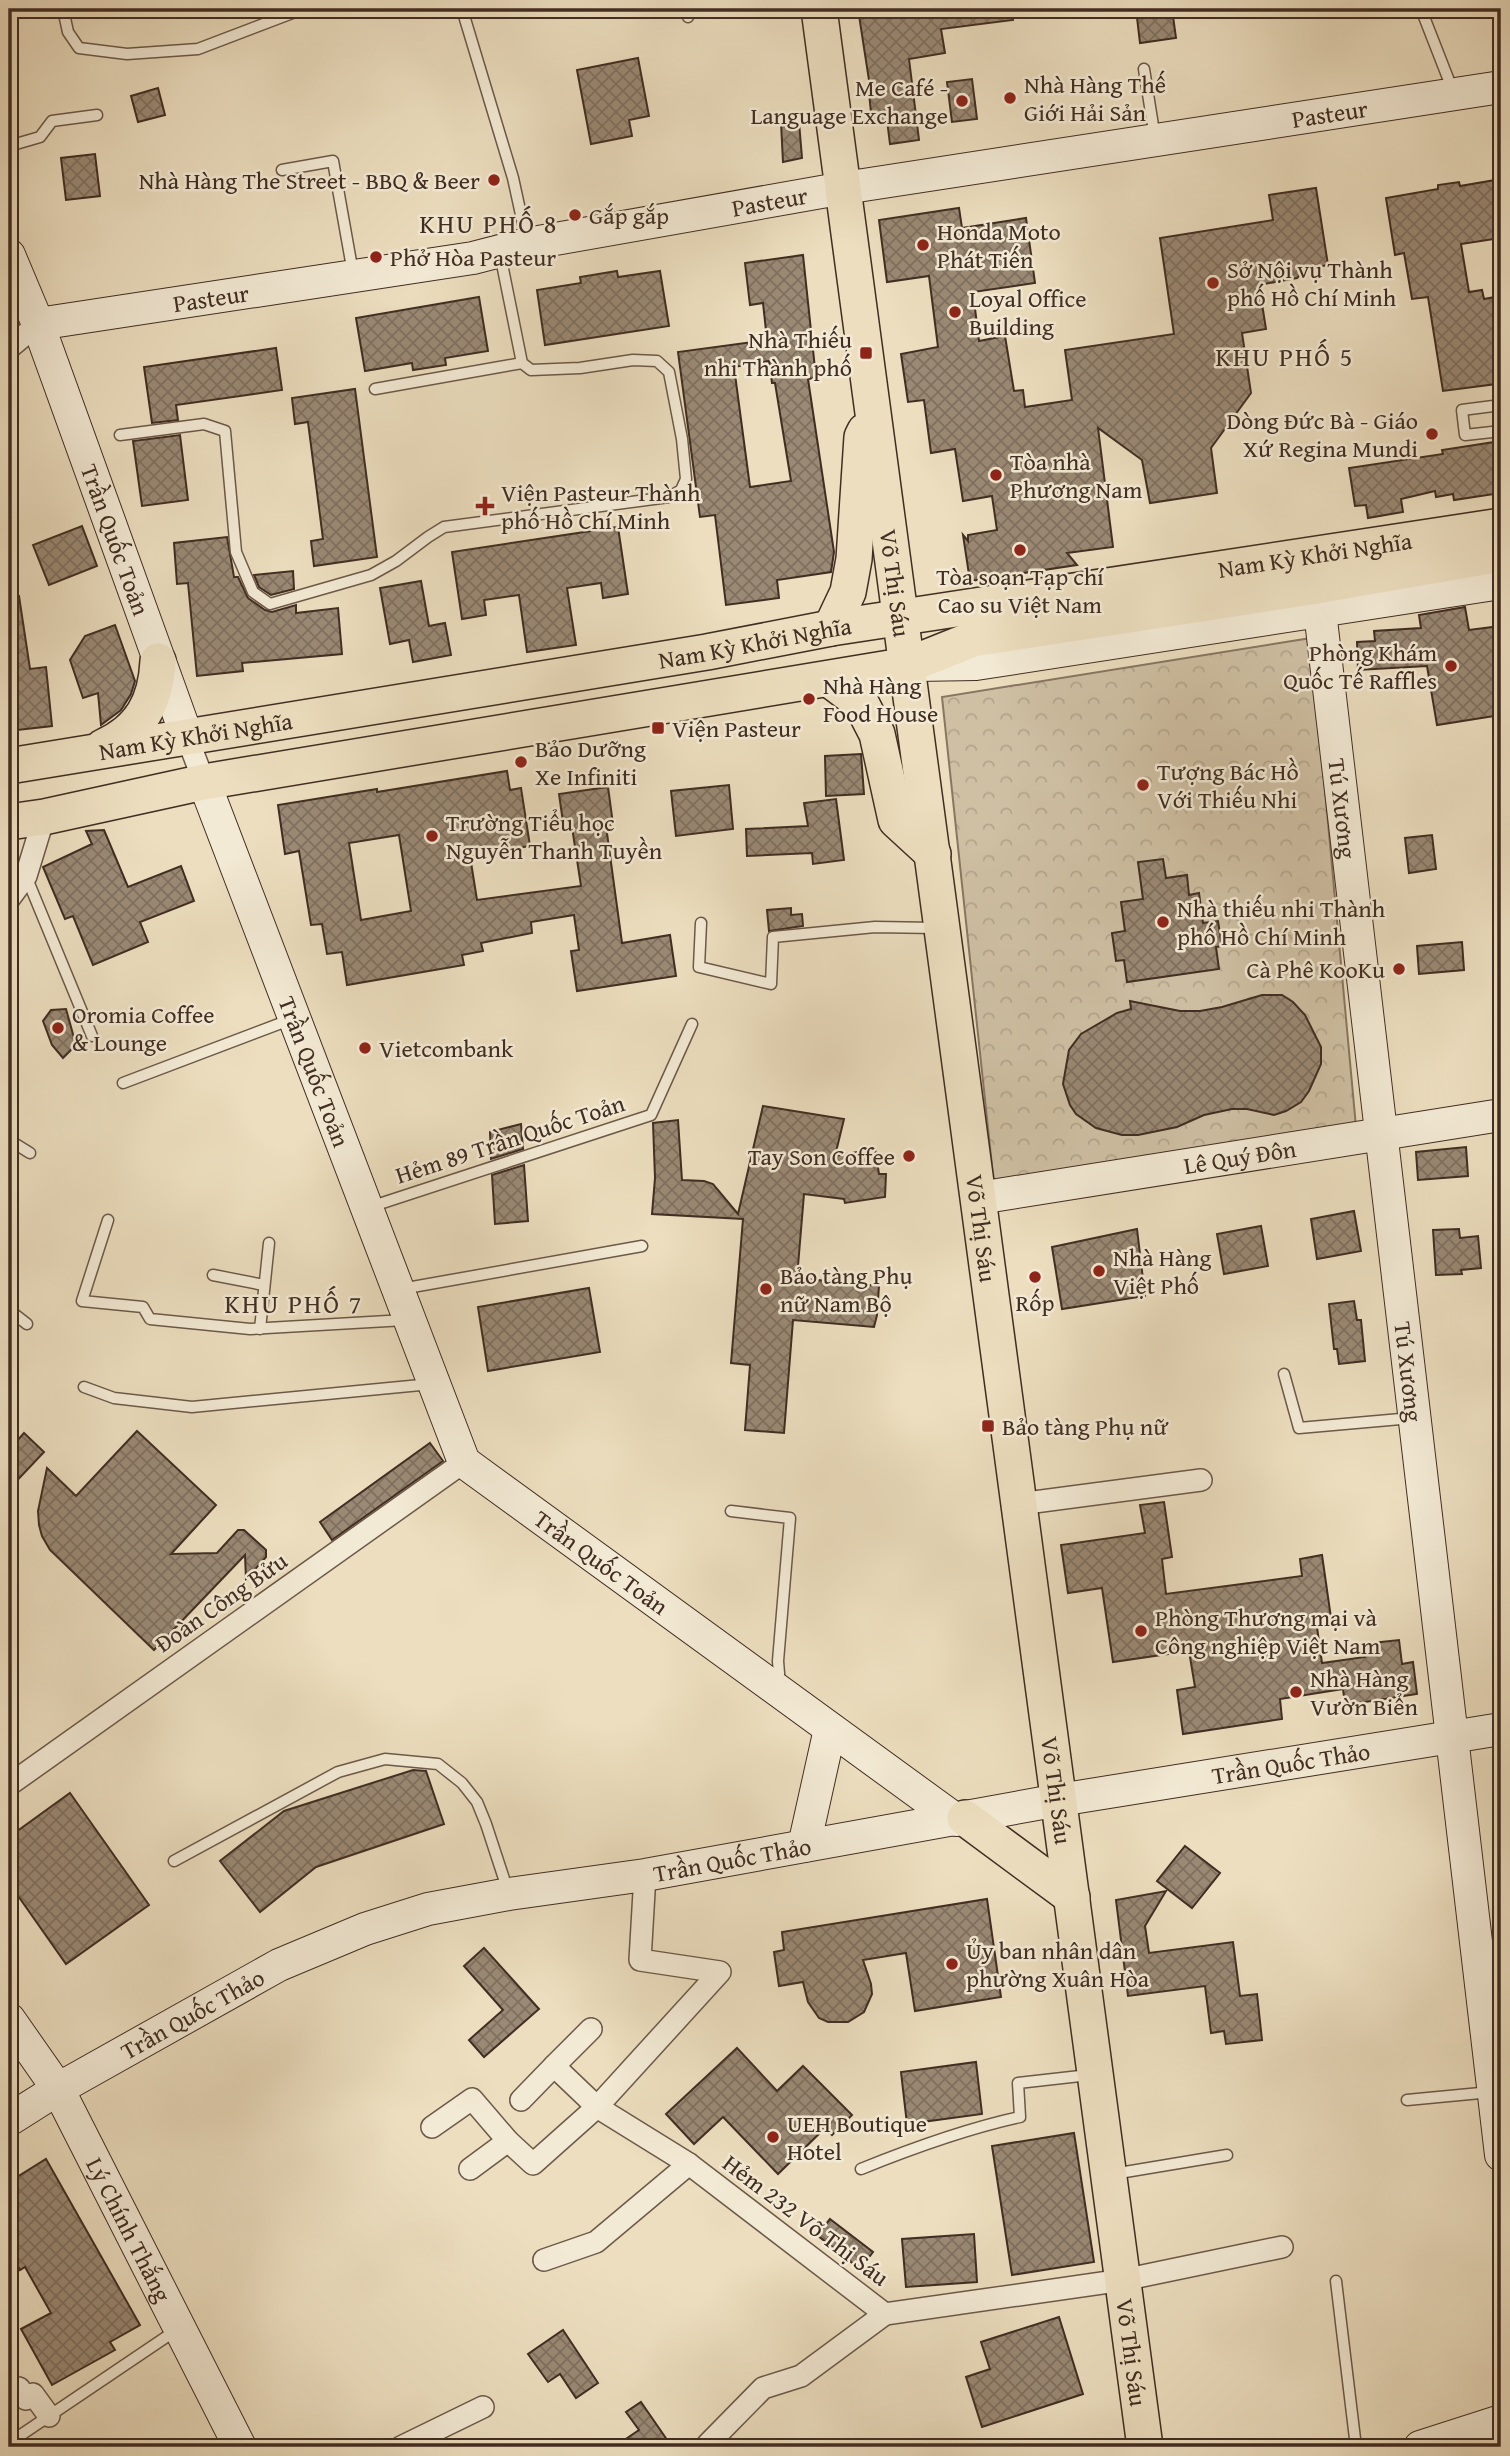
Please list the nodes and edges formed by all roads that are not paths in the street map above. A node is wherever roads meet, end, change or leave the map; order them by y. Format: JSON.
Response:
{"nodes":[{"id":1,"x":63,"y":9,"type":"edge"},
{"id":2,"x":303,"y":9,"type":"edge"},
{"id":3,"x":462,"y":9,"type":"edge"},
{"id":4,"x":819,"y":9,"type":"edge"},
{"id":5,"x":1421,"y":9,"type":"edge"},
{"id":6,"x":1144,"y":69,"type":"dead end"},
{"id":7,"x":1501,"y":87,"type":"edge"},
{"id":8,"x":1455,"y":94,"type":"junction"},
{"id":9,"x":97,"y":115,"type":"dead end"},
{"id":10,"x":1155,"y":141,"type":"junction"},
{"id":11,"x":9,"y":146,"type":"edge"},
{"id":12,"x":282,"y":170,"type":"dead end"},
{"id":13,"x":844,"y":188,"type":"junction"},
{"id":14,"x":513,"y":248,"type":"junction"},
{"id":15,"x":9,"y":255,"type":"edge"},
{"id":16,"x":354,"y":276,"type":"junction"},
{"id":17,"x":38,"y":324,"type":"junction"},
{"id":18,"x":9,"y":348,"type":"edge"},
{"id":19,"x":522,"y":363,"type":"junction"},
{"id":20,"x":375,"y":389,"type":"dead end"},
{"id":21,"x":1501,"y":405,"type":"edge"},
{"id":22,"x":873,"y":412,"type":"junction"},
{"id":23,"x":1501,"y":430,"type":"edge"},
{"id":24,"x":120,"y":435,"type":"dead end"},
{"id":25,"x":1501,"y":526,"type":"edge"},
{"id":26,"x":1501,"y":554,"type":"edge"},
{"id":27,"x":1501,"y":583,"type":"edge"},
{"id":28,"x":1319,"y":599,"type":"junction"},
{"id":29,"x":901,"y":618,"type":"junction"},
{"id":30,"x":831,"y":628,"type":"junction"},
{"id":31,"x":158,"y":661,"type":"junction"},
{"id":32,"x":908,"y":665,"type":"junction"},
{"id":33,"x":829,"y":679,"type":"junction"},
{"id":34,"x":187,"y":737,"type":"junction"},
{"id":35,"x":94,"y":752,"type":"junction"},
{"id":36,"x":9,"y":766,"type":"edge"},
{"id":37,"x":204,"y":782,"type":"junction"},
{"id":38,"x":44,"y":817,"type":"junction"},
{"id":39,"x":9,"y":822,"type":"edge"},
{"id":40,"x":933,"y":854,"type":"junction"},
{"id":41,"x":26,"y":876,"type":"junction"},
{"id":42,"x":9,"y":900,"type":"edge"},
{"id":43,"x":701,"y":922,"type":"dead end"},
{"id":44,"x":943,"y":928,"type":"junction"},
{"id":45,"x":294,"y":1018,"type":"junction"},
{"id":46,"x":692,"y":1024,"type":"dead end"},
{"id":47,"x":92,"y":1036,"type":"dead end"},
{"id":48,"x":123,"y":1083,"type":"dead end"},
{"id":49,"x":1501,"y":1115,"type":"edge"},
{"id":50,"x":1381,"y":1134,"type":"junction"},
{"id":51,"x":9,"y":1140,"type":"edge"},
{"id":52,"x":30,"y":1153,"type":"dead end"},
{"id":53,"x":979,"y":1198,"type":"junction"},
{"id":54,"x":367,"y":1208,"type":"junction"},
{"id":55,"x":108,"y":1220,"type":"dead end"},
{"id":56,"x":269,"y":1243,"type":"dead end"},
{"id":57,"x":642,"y":1246,"type":"dead end"},
{"id":58,"x":213,"y":1275,"type":"dead end"},
{"id":59,"x":264,"y":1286,"type":"junction"},
{"id":60,"x":398,"y":1290,"type":"junction"},
{"id":61,"x":9,"y":1310,"type":"edge"},
{"id":62,"x":410,"y":1320,"type":"junction"},
{"id":63,"x":27,"y":1324,"type":"dead end"},
{"id":64,"x":260,"y":1329,"type":"junction"},
{"id":65,"x":1284,"y":1374,"type":"dead end"},
{"id":66,"x":435,"y":1384,"type":"junction"},
{"id":67,"x":84,"y":1387,"type":"dead end"},
{"id":68,"x":1415,"y":1418,"type":"junction"},
{"id":69,"x":464,"y":1462,"type":"junction"},
{"id":70,"x":1202,"y":1480,"type":"dead end"},
{"id":71,"x":1019,"y":1504,"type":"junction"},
{"id":72,"x":732,"y":1511,"type":"dead end"},
{"id":73,"x":781,"y":1693,"type":"junction"},
{"id":74,"x":830,"y":1728,"type":"junction"},
{"id":75,"x":1501,"y":1729,"type":"edge"},
{"id":76,"x":1452,"y":1738,"type":"junction"},
{"id":77,"x":9,"y":1785,"type":"edge"},
{"id":78,"x":1059,"y":1800,"type":"junction"},
{"id":79,"x":960,"y":1819,"type":"junction"},
{"id":80,"x":804,"y":1846,"type":"junction"},
{"id":81,"x":174,"y":1861,"type":"dead end"},
{"id":82,"x":645,"y":1875,"type":"junction"},
{"id":83,"x":509,"y":1894,"type":"junction"},
{"id":84,"x":1072,"y":1897,"type":"junction"},
{"id":85,"x":9,"y":2018,"type":"edge"},
{"id":86,"x":591,"y":2029,"type":"dead end"},
{"id":87,"x":554,"y":2066,"type":"junction"},
{"id":88,"x":1095,"y":2074,"type":"junction"},
{"id":89,"x":58,"y":2089,"type":"junction"},
{"id":90,"x":1494,"y":2092,"type":"junction"},
{"id":91,"x":521,"y":2100,"type":"dead end"},
{"id":92,"x":1407,"y":2100,"type":"dead end"},
{"id":93,"x":597,"y":2107,"type":"junction"},
{"id":94,"x":9,"y":2120,"type":"edge"},
{"id":95,"x":432,"y":2127,"type":"dead end"},
{"id":96,"x":508,"y":2141,"type":"junction"},
{"id":97,"x":1227,"y":2155,"type":"dead end"},
{"id":98,"x":1501,"y":2155,"type":"edge"},
{"id":99,"x":689,"y":2164,"type":"junction"},
{"id":100,"x":861,"y":2168,"type":"dead end"},
{"id":101,"x":470,"y":2169,"type":"dead end"},
{"id":102,"x":1109,"y":2175,"type":"junction"},
{"id":103,"x":1282,"y":2247,"type":"dead end"},
{"id":104,"x":544,"y":2260,"type":"dead end"},
{"id":105,"x":1123,"y":2280,"type":"junction"},
{"id":106,"x":1336,"y":2281,"type":"dead end"},
{"id":107,"x":885,"y":2314,"type":"junction"},
{"id":108,"x":180,"y":2328,"type":"junction"},
{"id":109,"x":9,"y":2395,"type":"edge"},
{"id":110,"x":483,"y":2407,"type":"dead end"},
{"id":111,"x":49,"y":2416,"type":"junction"},
{"id":112,"x":1501,"y":2421,"type":"edge"},
{"id":113,"x":9,"y":2443,"type":"edge"},
{"id":114,"x":708,"y":2444,"type":"dead end"},
{"id":115,"x":240,"y":2447,"type":"edge"},
{"id":116,"x":401,"y":2447,"type":"edge"},
{"id":117,"x":1145,"y":2447,"type":"edge"},
{"id":118,"x":1356,"y":2447,"type":"edge"},
{"id":119,"x":1420,"y":2447,"type":"edge"}],
"edges":[{"from":1,"to":2,"type":"lane"},
{"from":3,"to":14,"type":"lane"},
{"from":4,"to":13,"type":"main road","name":"Võ Thị Sáu"},
{"from":5,"to":8,"type":"lane"},
{"from":6,"to":10,"type":"lane"},
{"from":7,"to":8,"type":"main road","name":"Pasteur"},
{"from":8,"to":10,"type":"main road","name":"Pasteur"},
{"from":9,"to":11,"type":"lane"},
{"from":10,"to":13,"type":"main road","name":"Pasteur"},
{"from":12,"to":16,"type":"lane"},
{"from":13,"to":14,"type":"main road","name":"Pasteur"},
{"from":13,"to":22,"type":"main road","name":"Võ Thị Sáu"},
{"from":14,"to":16,"type":"main road","name":"Pasteur"},
{"from":14,"to":19,"type":"lane"},
{"from":15,"to":17,"type":"main road","name":"Trần Quốc Toản"},
{"from":16,"to":17,"type":"main road","name":"Pasteur"},
{"from":17,"to":18,"type":"street"},
{"from":17,"to":31,"type":"main road","name":"Trần Quốc Toản"},
{"from":19,"to":20,"type":"lane"},
{"from":19,"to":24,"type":"lane"},
{"from":21,"to":23,"type":"lane"},
{"from":22,"to":29,"type":"main road","name":"Võ Thị Sáu"},
{"from":22,"to":30,"type":"main road"},
{"from":25,"to":29,"type":"main road","name":"Nam Kỳ Khởi Nghĩa"},
{"from":26,"to":28,"type":"main road","name":"Nam Kỳ Khởi Nghĩa"},
{"from":27,"to":28,"type":"main road","name":"Nam Kỳ Khởi Nghĩa"},
{"from":28,"to":32,"type":"main road","name":"Nam Kỳ Khởi Nghĩa"},
{"from":28,"to":50,"type":"main road","name":"Tú Xương"},
{"from":29,"to":30,"type":"main road","name":"Nam Kỳ Khởi Nghĩa"},
{"from":29,"to":32,"type":"main road","name":"Võ Thị Sáu"},
{"from":30,"to":34,"type":"main road","name":"Nam Kỳ Khởi Nghĩa"},
{"from":31,"to":34,"type":"main road","name":"Trần Quốc Toản"},
{"from":31,"to":35,"type":"main road"},
{"from":32,"to":33,"type":"main road","name":"Nam Kỳ Khởi Nghĩa"},
{"from":32,"to":40,"type":"main road","name":"Võ Thị Sáu"},
{"from":33,"to":37,"type":"main road","name":"Nam Kỳ Khởi Nghĩa"},
{"from":33,"to":40,"type":"main road"},
{"from":34,"to":35,"type":"main road","name":"Nam Kỳ Khởi Nghĩa"},
{"from":34,"to":37,"type":"street","name":"Trần Quốc Toản"},
{"from":35,"to":36,"type":"main road","name":"Nam Kỳ Khởi Nghĩa"},
{"from":37,"to":38,"type":"main road","name":"Nam Kỳ Khởi Nghĩa"},
{"from":37,"to":45,"type":"main road","name":"Trần Quốc Toản"},
{"from":38,"to":39,"type":"main road","name":"Nam Kỳ Khởi Nghĩa"},
{"from":38,"to":41,"type":"street"},
{"from":40,"to":44,"type":"main road","name":"Võ Thị Sáu"},
{"from":41,"to":42,"type":"street"},
{"from":41,"to":47,"type":"lane"},
{"from":43,"to":44,"type":"lane"},
{"from":44,"to":53,"type":"main road","name":"Võ Thị Sáu"},
{"from":45,"to":48,"type":"lane"},
{"from":45,"to":54,"type":"main road","name":"Trần Quốc Toản"},
{"from":46,"to":54,"type":"lane","name":"Hẻm 89 Trần Quốc Toản"},
{"from":49,"to":50,"type":"main road","name":"Lê Quý Đôn"},
{"from":50,"to":53,"type":"main road","name":"Lê Quý Đôn"},
{"from":50,"to":68,"type":"main road","name":"Tú Xương"},
{"from":51,"to":52,"type":"lane"},
{"from":53,"to":71,"type":"main road","name":"Võ Thị Sáu"},
{"from":54,"to":60,"type":"main road","name":"Trần Quốc Toản"},
{"from":55,"to":64,"type":"lane"},
{"from":56,"to":59,"type":"lane"},
{"from":57,"to":60,"type":"lane"},
{"from":58,"to":59,"type":"lane"},
{"from":59,"to":64,"type":"lane"},
{"from":60,"to":62,"type":"main road","name":"Trần Quốc Toản"},
{"from":61,"to":63,"type":"lane"},
{"from":62,"to":64,"type":"lane"},
{"from":62,"to":66,"type":"main road","name":"Trần Quốc Toản"},
{"from":65,"to":68,"type":"lane"},
{"from":66,"to":67,"type":"lane"},
{"from":66,"to":69,"type":"main road","name":"Trần Quốc Toản"},
{"from":68,"to":76,"type":"main road","name":"Tú Xương"},
{"from":69,"to":73,"type":"main road","name":"Trần Quốc Toản"},
{"from":69,"to":77,"type":"street","name":"Đoàn Công Bửu"},
{"from":70,"to":71,"type":"street"},
{"from":71,"to":78,"type":"main road","name":"Võ Thị Sáu"},
{"from":72,"to":73,"type":"lane"},
{"from":73,"to":74,"type":"main road","name":"Trần Quốc Toản"},
{"from":74,"to":79,"type":"main road","name":"Trần Quốc Toản"},
{"from":74,"to":80,"type":"main road"},
{"from":75,"to":76,"type":"main road","name":"Trần Quốc Thảo"},
{"from":76,"to":78,"type":"main road","name":"Trần Quốc Thảo"},
{"from":76,"to":90,"type":"main road","name":"Tú Xương"},
{"from":78,"to":79,"type":"main road","name":"Trần Quốc Thảo"},
{"from":78,"to":84,"type":"main road","name":"Võ Thị Sáu"},
{"from":79,"to":80,"type":"main road","name":"Trần Quốc Thảo"},
{"from":79,"to":84,"type":"main road"},
{"from":80,"to":82,"type":"main road","name":"Trần Quốc Thảo"},
{"from":81,"to":83,"type":"lane"},
{"from":82,"to":83,"type":"main road","name":"Trần Quốc Thảo"},
{"from":82,"to":93,"type":"street"},
{"from":83,"to":89,"type":"main road","name":"Trần Quốc Thảo"},
{"from":84,"to":88,"type":"main road","name":"Võ Thị Sáu"},
{"from":85,"to":89,"type":"main road","name":"Lý Chính Thắng"},
{"from":86,"to":87,"type":"street"},
{"from":87,"to":91,"type":"street"},
{"from":87,"to":93,"type":"street","name":"Hẻm 232 Võ Thị Sáu"},
{"from":88,"to":100,"type":"lane"},
{"from":88,"to":102,"type":"main road","name":"Võ Thị Sáu"},
{"from":89,"to":94,"type":"main road","name":"Trần Quốc Thảo"},
{"from":89,"to":108,"type":"main road","name":"Lý Chính Thắng"},
{"from":90,"to":92,"type":"lane"},
{"from":90,"to":98,"type":"main road","name":"Tú Xương"},
{"from":93,"to":96,"type":"street"},
{"from":93,"to":99,"type":"street","name":"Hẻm 232 Võ Thị Sáu"},
{"from":95,"to":96,"type":"street"},
{"from":96,"to":101,"type":"street"},
{"from":97,"to":102,"type":"lane"},
{"from":99,"to":104,"type":"street"},
{"from":99,"to":107,"type":"street","name":"Hẻm 232 Võ Thị Sáu"},
{"from":102,"to":105,"type":"main road","name":"Võ Thị Sáu"},
{"from":103,"to":105,"type":"street","name":"Hẻm 232 Võ Thị Sáu"},
{"from":105,"to":107,"type":"street","name":"Hẻm 232 Võ Thị Sáu"},
{"from":105,"to":117,"type":"main road","name":"Võ Thị Sáu"},
{"from":106,"to":118,"type":"lane"},
{"from":107,"to":114,"type":"street"},
{"from":108,"to":111,"type":"lane"},
{"from":108,"to":115,"type":"main road","name":"Lý Chính Thắng"},
{"from":109,"to":111,"type":"street"},
{"from":110,"to":116,"type":"street"},
{"from":111,"to":113,"type":"lane"},
{"from":112,"to":119,"type":"main road"}]}
